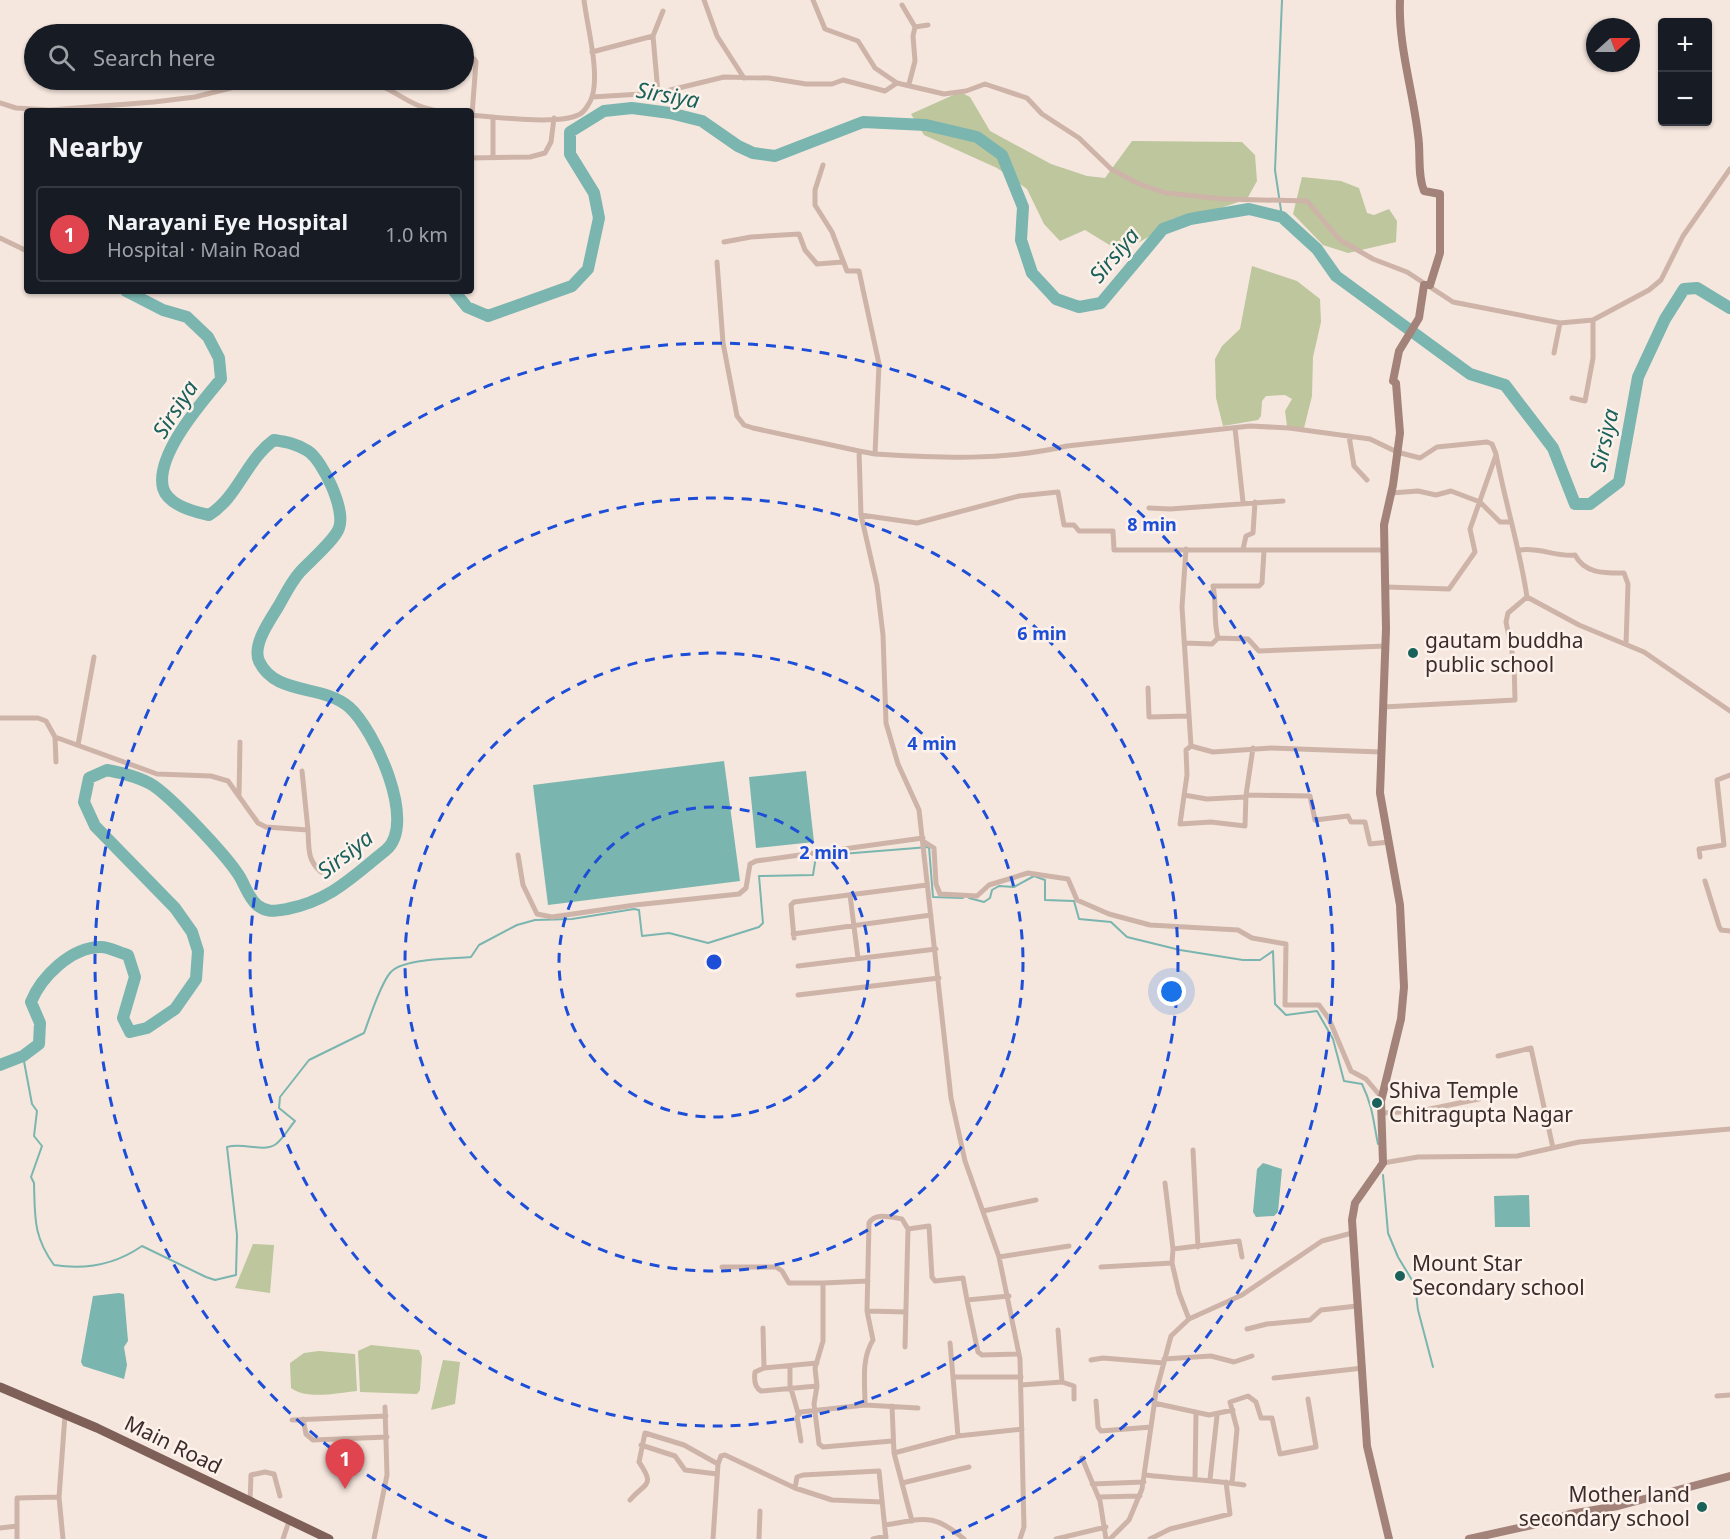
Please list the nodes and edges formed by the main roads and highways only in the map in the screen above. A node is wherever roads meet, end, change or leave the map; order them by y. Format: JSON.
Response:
{"nodes":[{"id":1,"x":0,"y":1387,"type":"edge"},
{"id":2,"x":328,"y":1539,"type":"edge"}],
"edges":[{"from":1,"to":2,"type":"main road","name":"Main Road"}]}
